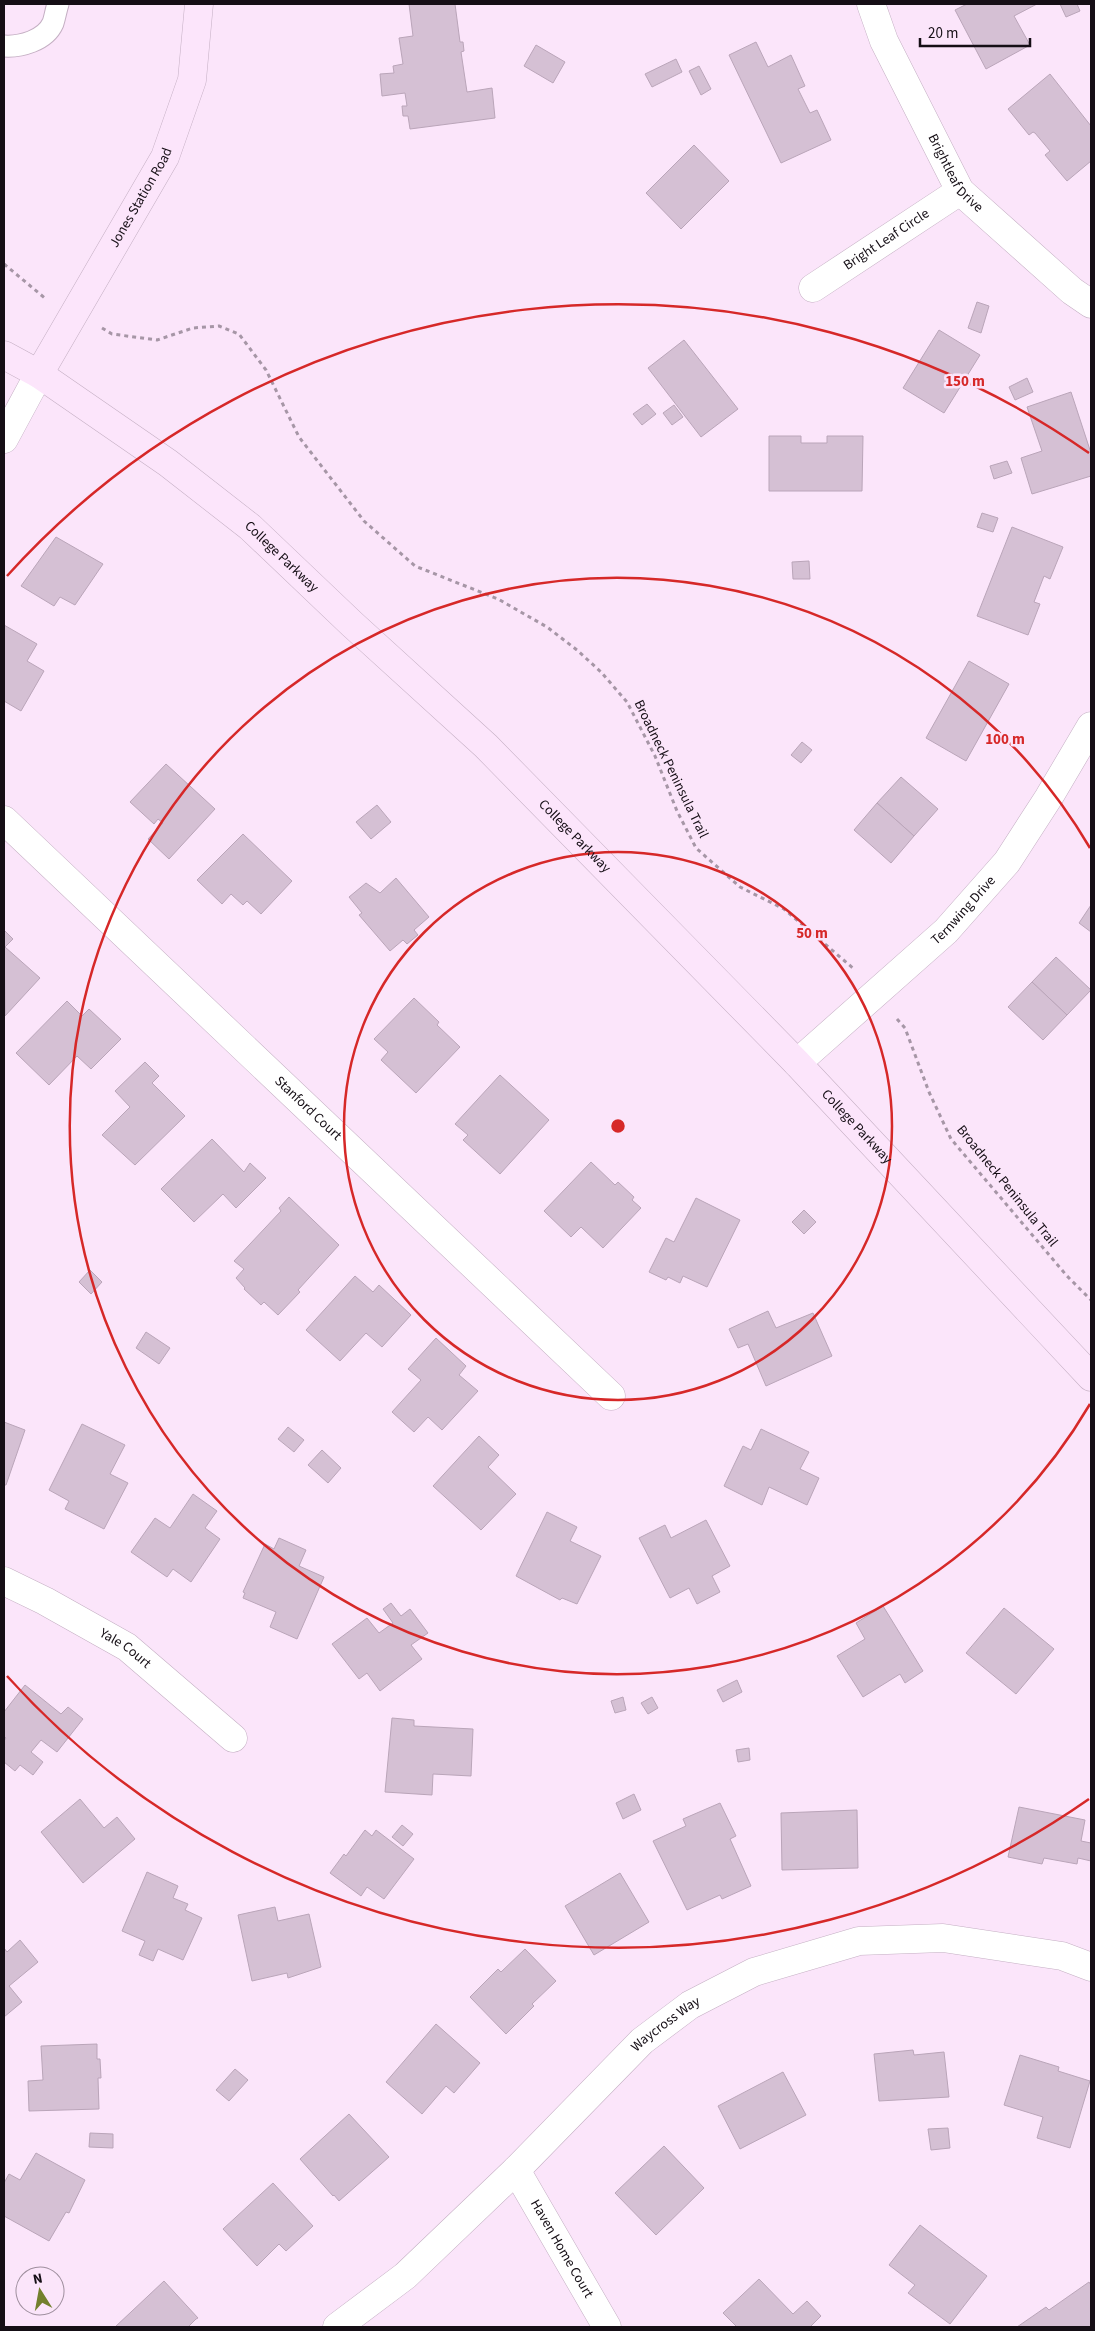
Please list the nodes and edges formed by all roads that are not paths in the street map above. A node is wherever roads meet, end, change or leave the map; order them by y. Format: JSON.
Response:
{"nodes":[{"id":1,"x":58,"y":4,"type":"edge"},
{"id":2,"x":199,"y":4,"type":"edge"},
{"id":3,"x":871,"y":4,"type":"edge"},
{"id":4,"x":4,"y":46,"type":"edge"},
{"id":5,"x":960,"y":191,"type":"junction"},
{"id":6,"x":813,"y":288,"type":"dead end"},
{"id":7,"x":1091,"y":304,"type":"edge"},
{"id":8,"x":4,"y":355,"type":"edge"},
{"id":9,"x":39,"y":374,"type":"junction"},
{"id":10,"x":4,"y":439,"type":"edge"},
{"id":11,"x":1091,"y":726,"type":"edge"},
{"id":12,"x":4,"y":820,"type":"edge"},
{"id":13,"x":797,"y":1063,"type":"junction"},
{"id":14,"x":1091,"y":1377,"type":"edge"},
{"id":15,"x":612,"y":1396,"type":"dead end"},
{"id":16,"x":4,"y":1581,"type":"edge"},
{"id":17,"x":233,"y":1738,"type":"dead end"},
{"id":18,"x":1091,"y":1967,"type":"edge"},
{"id":19,"x":516,"y":2170,"type":"junction"},
{"id":20,"x":337,"y":2327,"type":"edge"},
{"id":21,"x":607,"y":2327,"type":"edge"}],
"edges":[{"from":1,"to":4,"type":"lane"},
{"from":2,"to":9,"type":"main road","name":"Jones Station Road"},
{"from":3,"to":5,"type":"street","name":"Brightleaf Drive"},
{"from":5,"to":6,"type":"street","name":"Bright Leaf Circle"},
{"from":5,"to":7,"type":"street","name":"Brightleaf Drive"},
{"from":8,"to":9,"type":"main road","name":"College Parkway"},
{"from":9,"to":10,"type":"street"},
{"from":9,"to":13,"type":"main road","name":"College Parkway"},
{"from":11,"to":13,"type":"street","name":"Ternwing Drive"},
{"from":12,"to":15,"type":"street","name":"Stanford Court"},
{"from":13,"to":14,"type":"main road","name":"College Parkway"},
{"from":16,"to":17,"type":"street","name":"Yale Court"},
{"from":18,"to":19,"type":"street","name":"Waycross Way"},
{"from":19,"to":20,"type":"street","name":"Waycross Way"},
{"from":19,"to":21,"type":"street","name":"Haven Home Court"}]}
